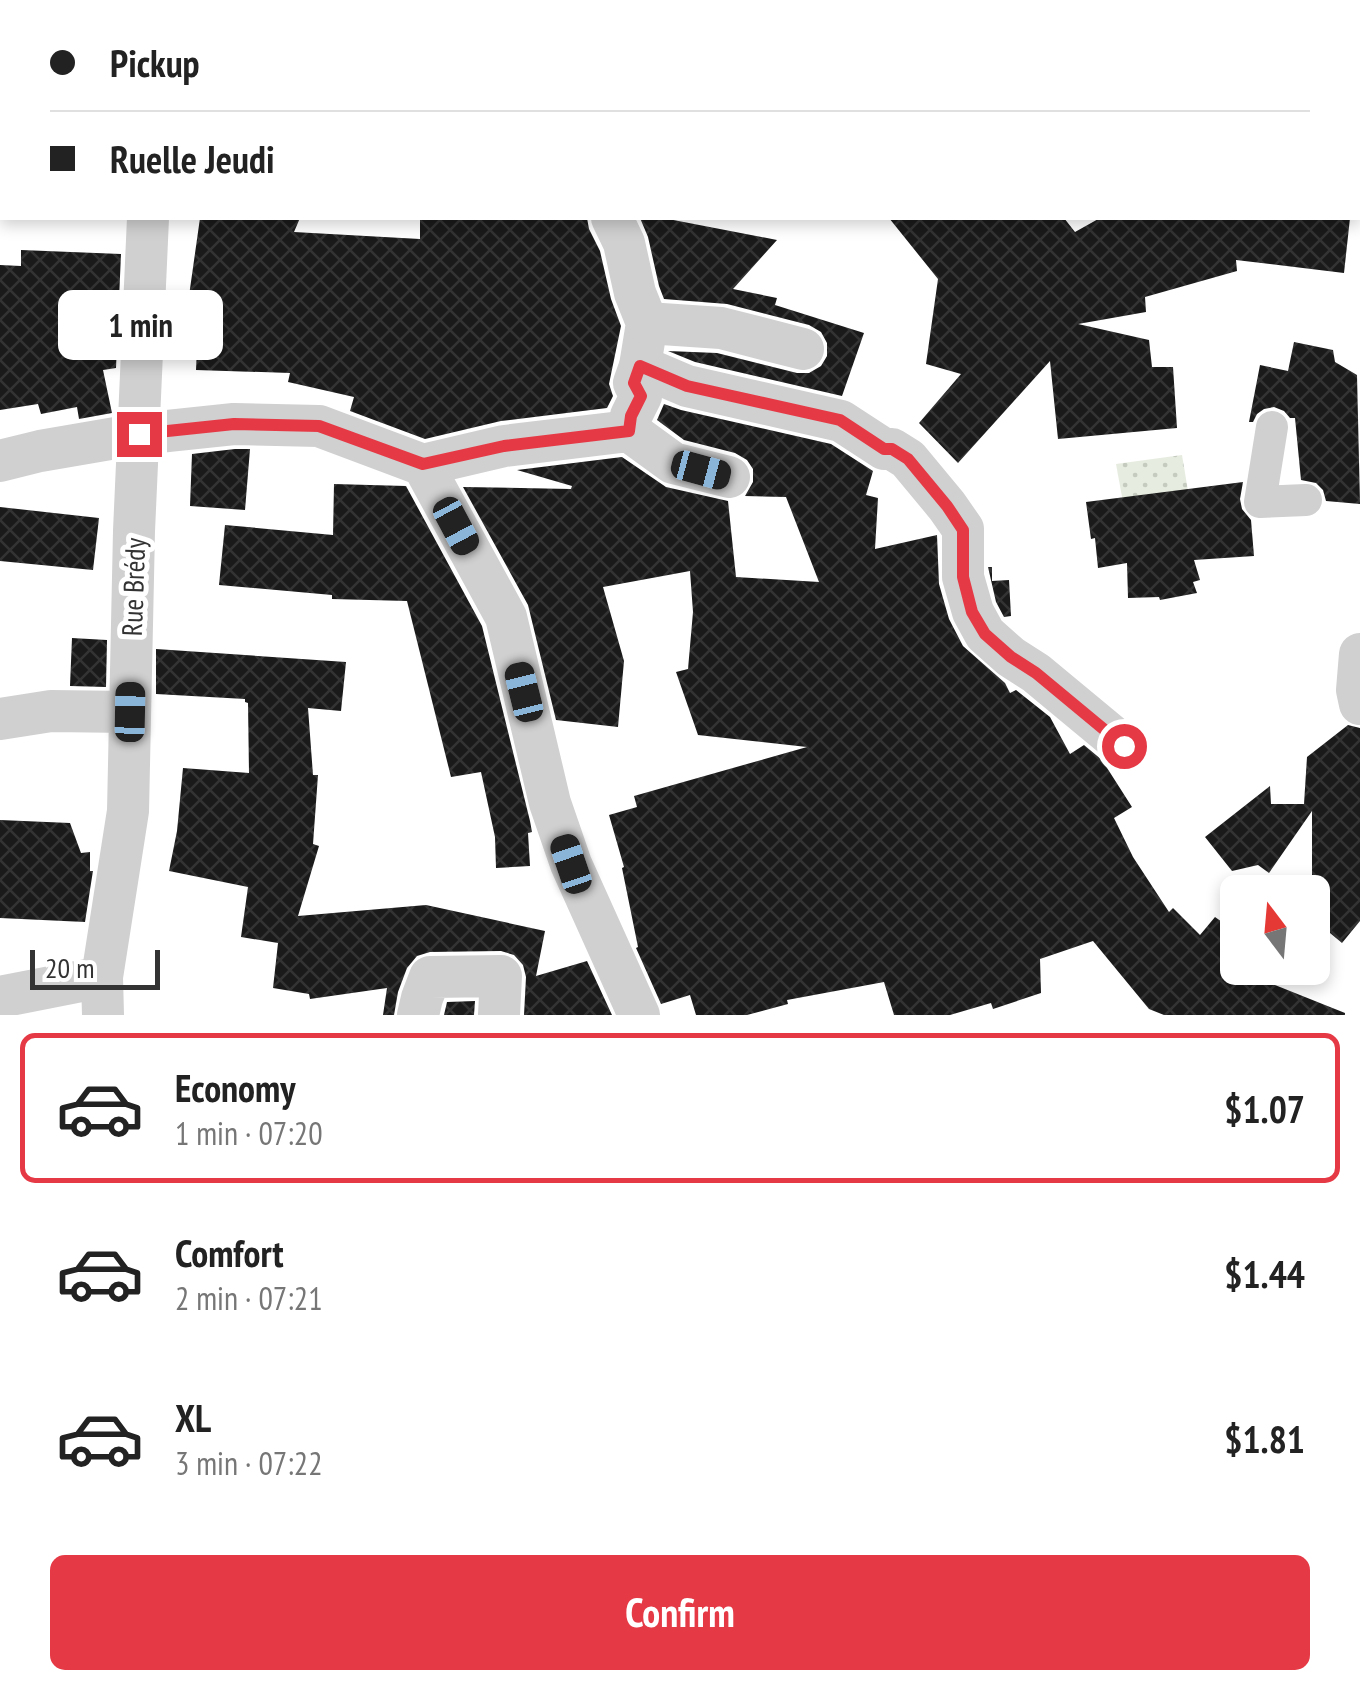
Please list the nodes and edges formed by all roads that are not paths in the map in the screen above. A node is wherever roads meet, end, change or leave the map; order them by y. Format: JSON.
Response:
{"nodes":[{"id":1,"x":148,"y":220,"type":"edge"},
{"id":2,"x":613,"y":220,"type":"edge"},
{"id":3,"x":647,"y":323,"type":"junction"},
{"id":4,"x":804,"y":349,"type":"dead end"},
{"id":5,"x":640,"y":366,"type":"junction"},
{"id":6,"x":1272,"y":428,"type":"dead end"},
{"id":7,"x":629,"y":431,"type":"junction"},
{"id":8,"x":139,"y":434,"type":"junction"},
{"id":9,"x":0,"y":461,"type":"edge"},
{"id":10,"x":423,"y":464,"type":"junction"},
{"id":11,"x":729,"y":478,"type":"dead end"},
{"id":12,"x":1306,"y":500,"type":"dead end"},
{"id":13,"x":1360,"y":654,"type":"edge"},
{"id":14,"x":1360,"y":704,"type":"edge"},
{"id":15,"x":130,"y":712,"type":"junction"},
{"id":16,"x":0,"y":718,"type":"edge"},
{"id":17,"x":1124,"y":746,"type":"dead end"},
{"id":18,"x":103,"y":996,"type":"edge"},
{"id":19,"x":0,"y":997,"type":"edge"},
{"id":20,"x":418,"y":1015,"type":"edge"},
{"id":21,"x":499,"y":1015,"type":"edge"},
{"id":22,"x":639,"y":1015,"type":"edge"}],
"edges":[{"from":1,"to":8,"type":"street","name":"Rue Brédy"},
{"from":2,"to":3,"type":"street"},
{"from":3,"to":4,"type":"street"},
{"from":3,"to":5,"type":"street"},
{"from":5,"to":7,"type":"street"},
{"from":5,"to":17,"type":"street"},
{"from":6,"to":12,"type":"street"},
{"from":7,"to":10,"type":"street"},
{"from":7,"to":11,"type":"street"},
{"from":8,"to":9,"type":"street"},
{"from":8,"to":10,"type":"street"},
{"from":8,"to":15,"type":"street","name":"Rue Brédy"},
{"from":10,"to":22,"type":"street"},
{"from":13,"to":14,"type":"street"},
{"from":15,"to":16,"type":"street"},
{"from":15,"to":18,"type":"street","name":"Rue Brédy"},
{"from":18,"to":19,"type":"street"},
{"from":20,"to":21,"type":"street"}]}
